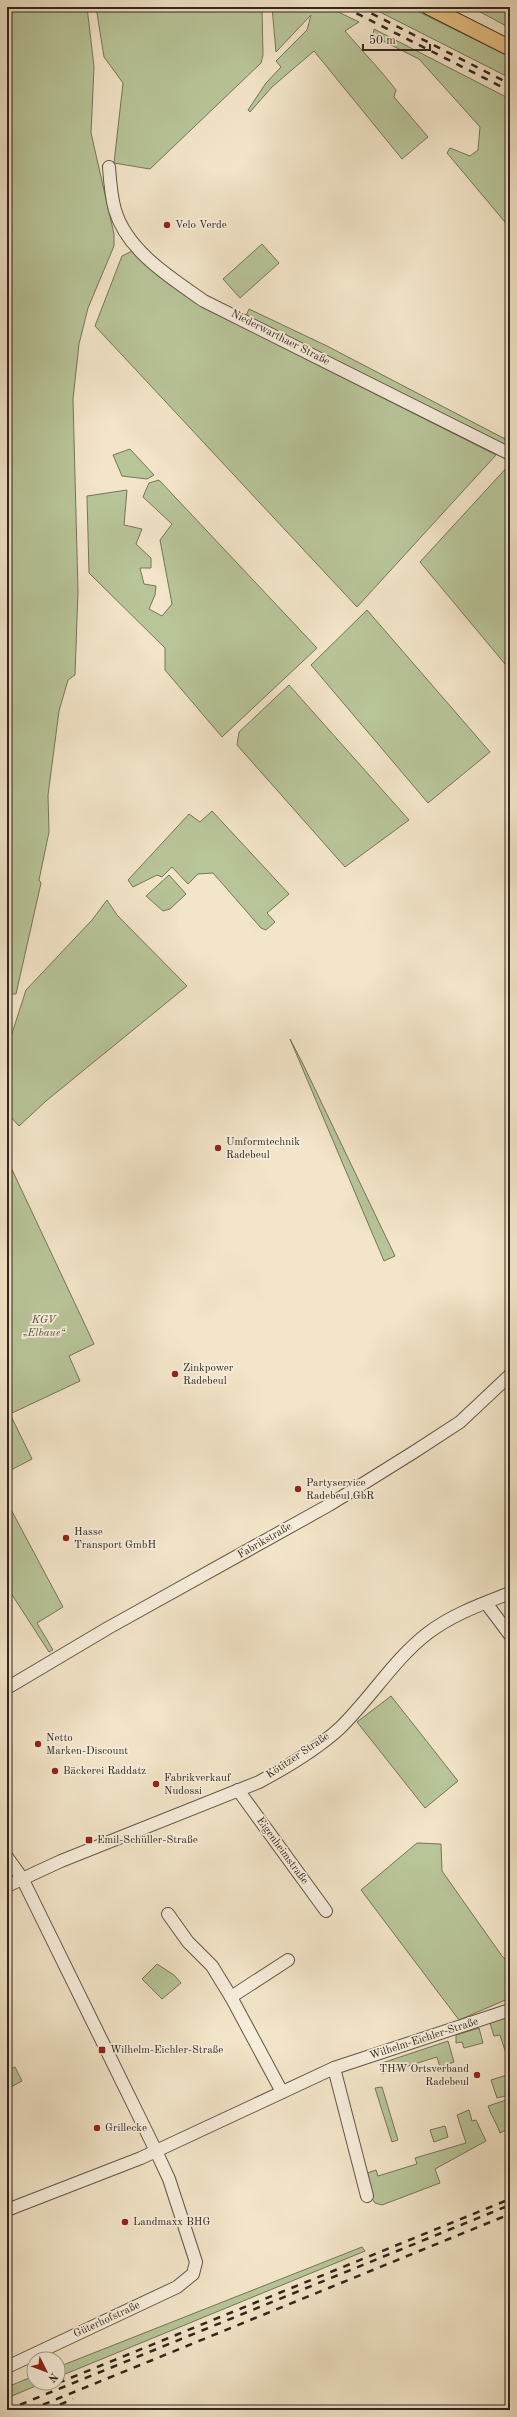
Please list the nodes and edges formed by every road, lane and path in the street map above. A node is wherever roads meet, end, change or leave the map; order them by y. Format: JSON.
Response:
{"nodes":[{"id":1,"x":429,"y":7,"type":"edge"},
{"id":2,"x":510,"y":48,"type":"edge"},
{"id":3,"x":109,"y":167,"type":"dead end"},
{"id":4,"x":510,"y":454,"type":"edge"},
{"id":5,"x":508,"y":1381,"type":"edge"},
{"id":6,"x":510,"y":1593,"type":"edge"},
{"id":7,"x":486,"y":1603,"type":"junction"},
{"id":8,"x":510,"y":1635,"type":"edge"},
{"id":9,"x":7,"y":1688,"type":"edge"},
{"id":10,"x":238,"y":1790,"type":"junction"},
{"id":11,"x":7,"y":1857,"type":"edge"},
{"id":12,"x":22,"y":1878,"type":"junction"},
{"id":13,"x":7,"y":1886,"type":"edge"},
{"id":14,"x":326,"y":1911,"type":"dead end"},
{"id":15,"x":168,"y":1914,"type":"dead end"},
{"id":16,"x":288,"y":1960,"type":"dead end"},
{"id":17,"x":231,"y":1997,"type":"junction"},
{"id":18,"x":510,"y":2010,"type":"edge"},
{"id":19,"x":334,"y":2068,"type":"junction"},
{"id":20,"x":282,"y":2092,"type":"junction"},
{"id":21,"x":156,"y":2151,"type":"junction"},
{"id":22,"x":367,"y":2196,"type":"dead end"},
{"id":23,"x":7,"y":2210,"type":"edge"},
{"id":24,"x":8,"y":2364,"type":"edge"}],
"edges":[{"from":1,"to":2,"type":"main road"},
{"from":3,"to":4,"type":"street","name":"Niederwarthaer Straße"},
{"from":5,"to":9,"type":"street","name":"Fabrikstraße"},
{"from":6,"to":7,"type":"street","name":"Kötitzer Straße"},
{"from":7,"to":8,"type":"street"},
{"from":7,"to":10,"type":"street","name":"Kötitzer Straße"},
{"from":10,"to":12,"type":"street","name":"Kötitzer Straße"},
{"from":10,"to":14,"type":"street","name":"Eigenheimstraße"},
{"from":11,"to":12,"type":"street"},
{"from":12,"to":13,"type":"street","name":"Kötitzer Straße"},
{"from":12,"to":21,"type":"street"},
{"from":15,"to":17,"type":"street"},
{"from":16,"to":17,"type":"street"},
{"from":17,"to":20,"type":"street"},
{"from":18,"to":19,"type":"street","name":"Wilhelm-Eichler-Straße"},
{"from":19,"to":20,"type":"street","name":"Wilhelm-Eichler-Straße"},
{"from":19,"to":22,"type":"street"},
{"from":20,"to":21,"type":"street","name":"Wilhelm-Eichler-Straße"},
{"from":21,"to":23,"type":"street","name":"Wilhelm-Eichler-Straße"},
{"from":21,"to":24,"type":"street","name":"Güterhofstraße"}]}
